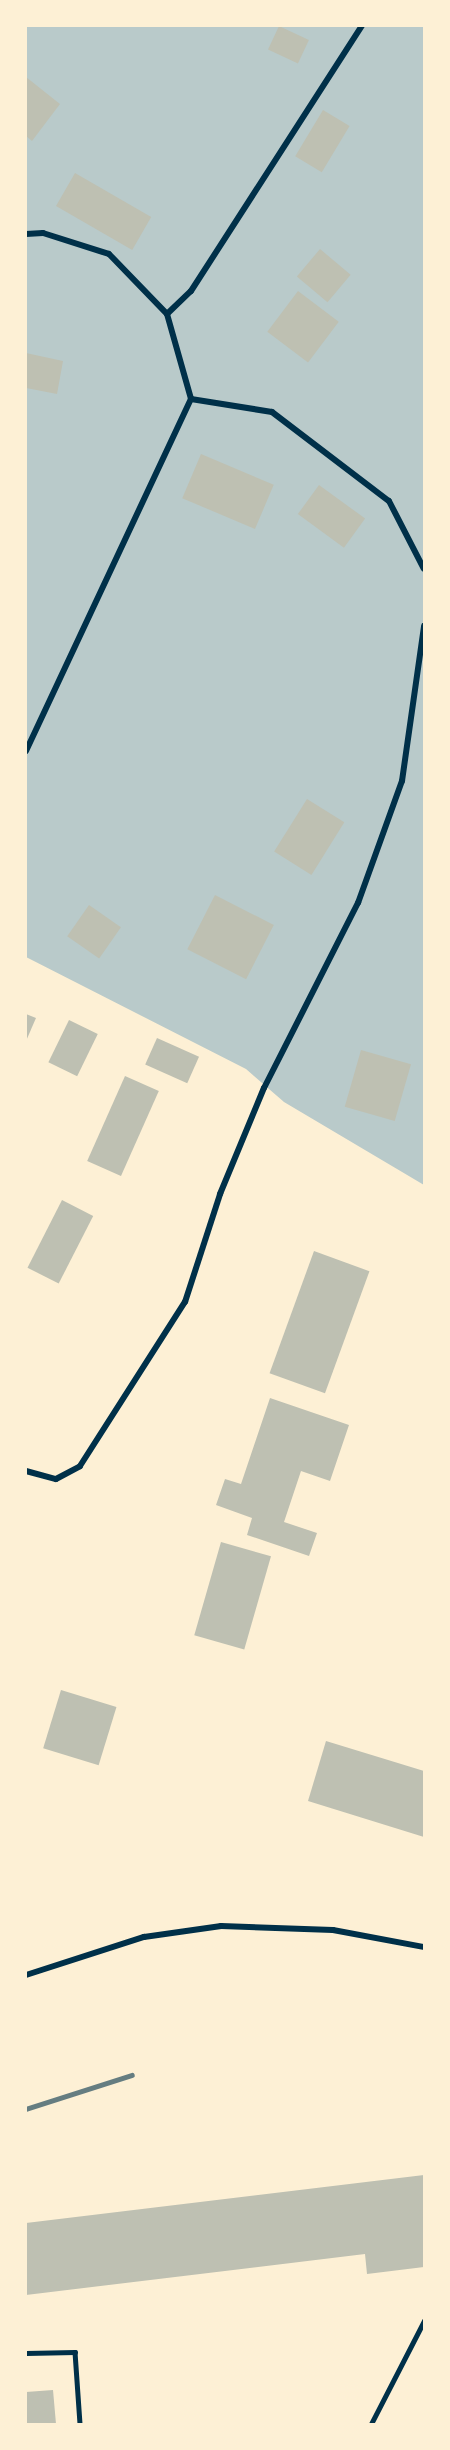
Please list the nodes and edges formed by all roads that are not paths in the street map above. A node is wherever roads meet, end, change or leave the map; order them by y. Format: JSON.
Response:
{"nodes":[{"id":1,"x":362,"y":26,"type":"edge"},
{"id":2,"x":26,"y":234,"type":"edge"},
{"id":3,"x":167,"y":314,"type":"junction"},
{"id":4,"x":191,"y":399,"type":"junction"},
{"id":5,"x":424,"y":569,"type":"edge"},
{"id":6,"x":424,"y":626,"type":"edge"},
{"id":7,"x":26,"y":751,"type":"edge"},
{"id":8,"x":26,"y":1471,"type":"edge"},
{"id":9,"x":424,"y":1947,"type":"edge"},
{"id":10,"x":26,"y":1975,"type":"edge"},
{"id":11,"x":424,"y":2321,"type":"edge"},
{"id":12,"x":26,"y":2353,"type":"edge"},
{"id":13,"x":80,"y":2424,"type":"edge"},
{"id":14,"x":371,"y":2424,"type":"edge"}],
"edges":[{"from":1,"to":3,"type":"street"},
{"from":2,"to":3,"type":"street"},
{"from":3,"to":4,"type":"street"},
{"from":4,"to":5,"type":"street"},
{"from":4,"to":7,"type":"street"},
{"from":6,"to":8,"type":"street"},
{"from":9,"to":10,"type":"street"},
{"from":11,"to":14,"type":"lane"},
{"from":12,"to":13,"type":"lane"}]}
